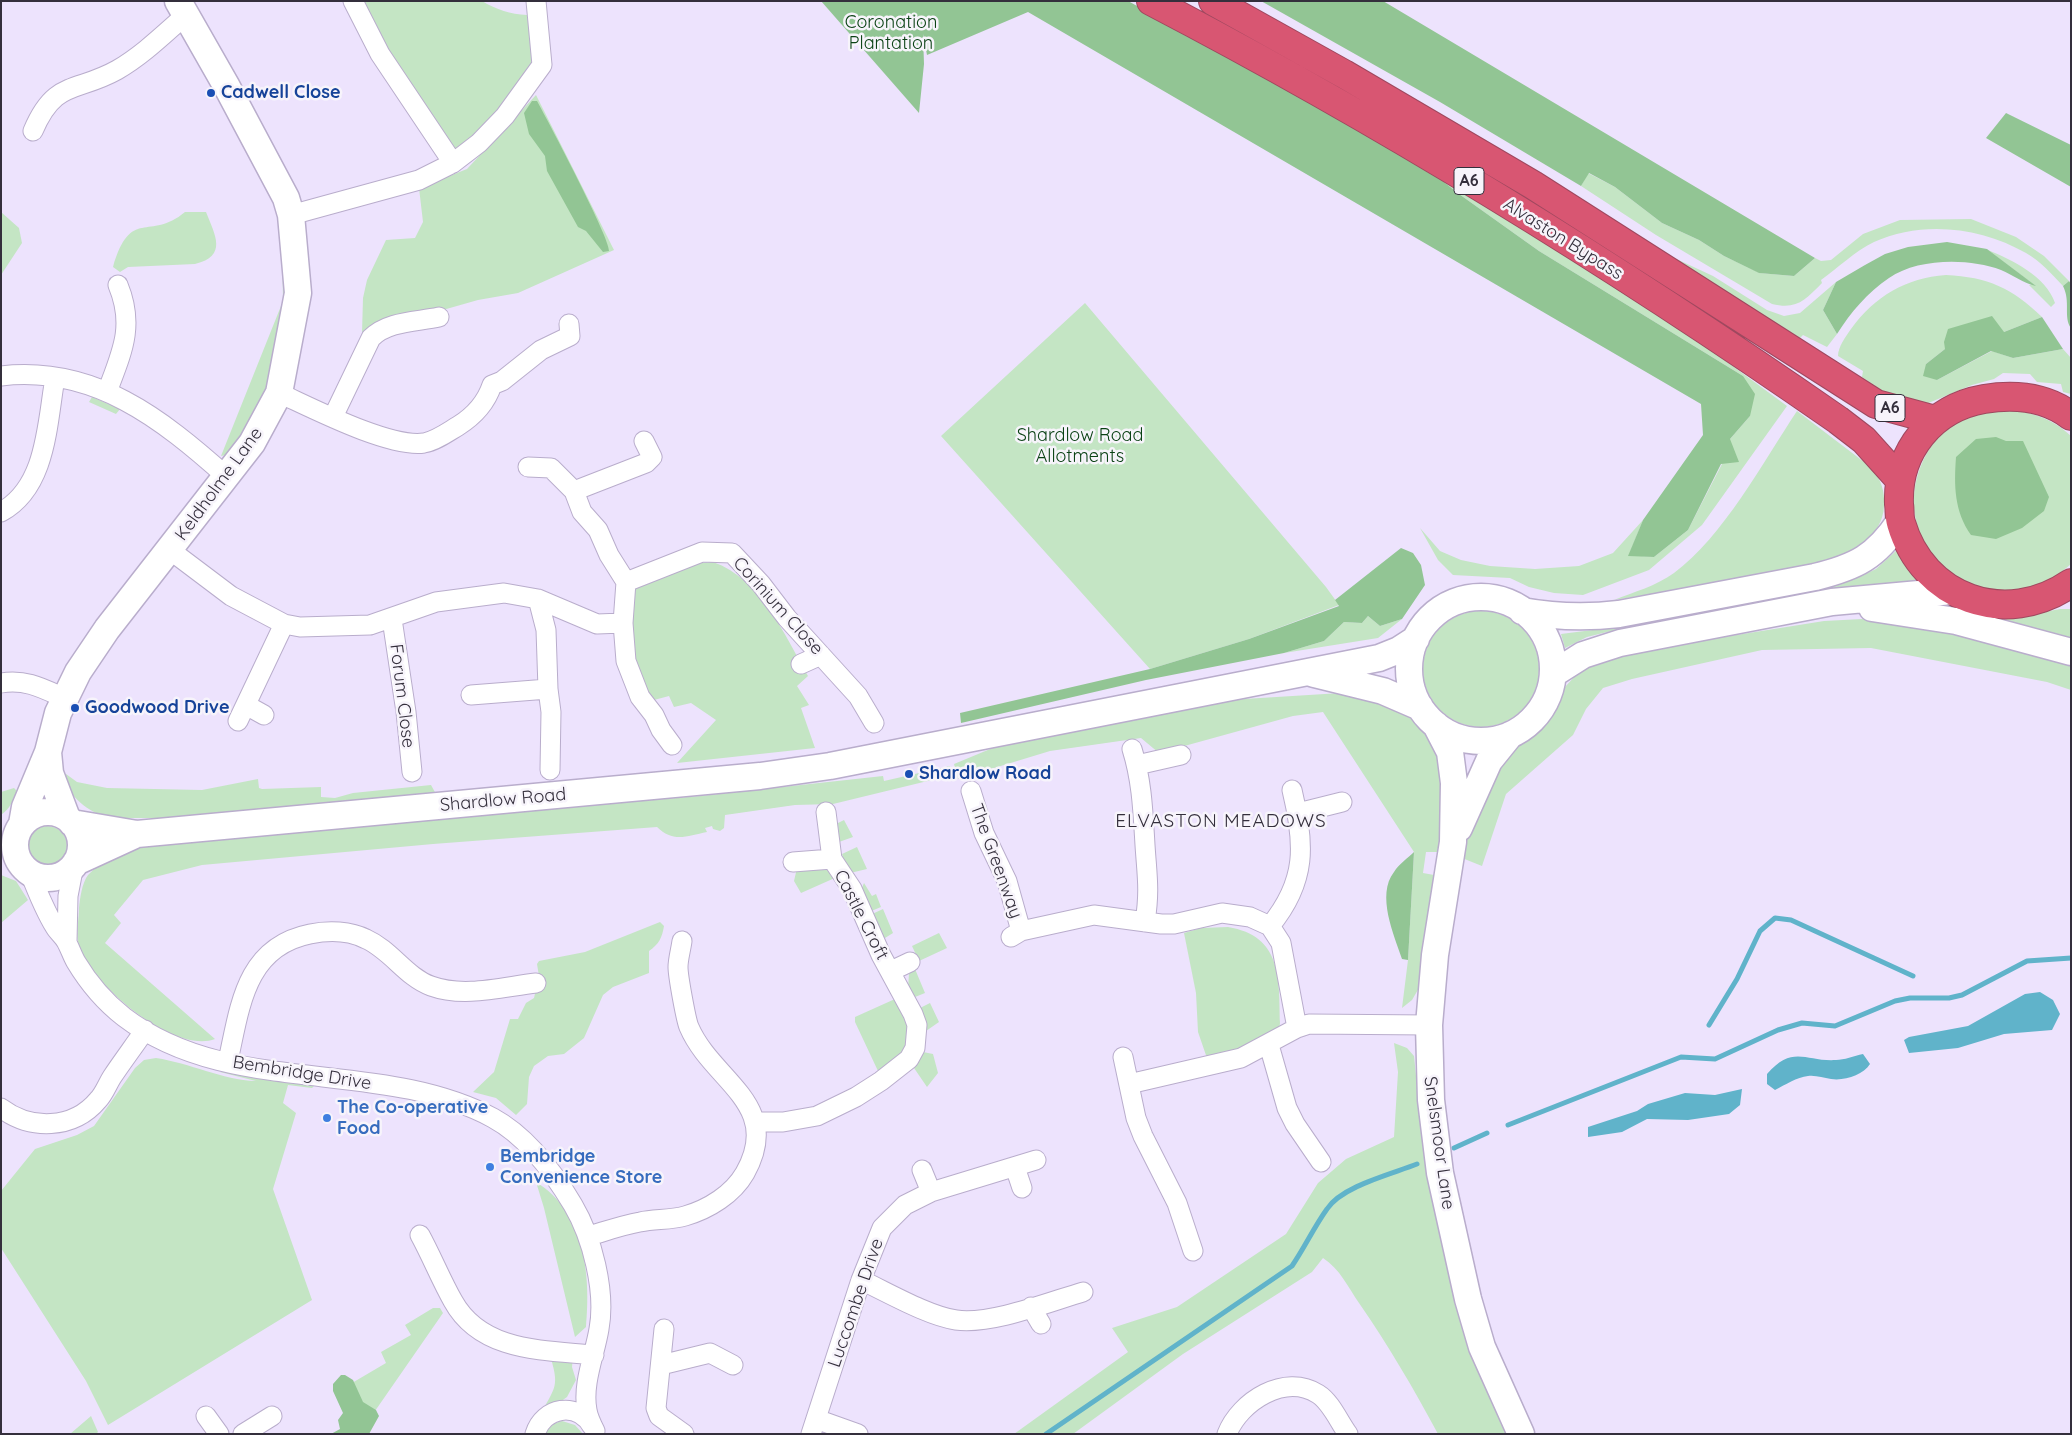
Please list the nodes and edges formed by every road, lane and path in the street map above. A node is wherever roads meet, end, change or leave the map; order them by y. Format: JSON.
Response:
{"nodes":[{"id":1,"x":353,"y":1,"type":"edge"},
{"id":2,"x":536,"y":1,"type":"edge"},
{"id":3,"x":1151,"y":1,"type":"edge"},
{"id":4,"x":1213,"y":1,"type":"edge"},
{"id":5,"x":182,"y":8,"type":"edge"},
{"id":6,"x":33,"y":131,"type":"dead end"},
{"id":7,"x":453,"y":163,"type":"junction"},
{"id":8,"x":291,"y":215,"type":"junction"},
{"id":9,"x":118,"y":285,"type":"dead end"},
{"id":10,"x":439,"y":317,"type":"dead end"},
{"id":11,"x":569,"y":324,"type":"dead end"},
{"id":12,"x":1,"y":376,"type":"edge"},
{"id":13,"x":55,"y":378,"type":"junction"},
{"id":14,"x":107,"y":392,"type":"junction"},
{"id":15,"x":279,"y":393,"type":"junction"},
{"id":16,"x":2064,"y":409,"type":"edge"},
{"id":17,"x":333,"y":417,"type":"junction"},
{"id":18,"x":1935,"y":420,"type":"junction"},
{"id":19,"x":644,"y":441,"type":"dead end"},
{"id":20,"x":528,"y":467,"type":"dead end"},
{"id":21,"x":227,"y":477,"type":"junction"},
{"id":22,"x":1900,"y":480,"type":"junction"},
{"id":23,"x":574,"y":491,"type":"junction"},
{"id":24,"x":1,"y":512,"type":"edge"},
{"id":25,"x":1900,"y":521,"type":"junction"},
{"id":26,"x":170,"y":550,"type":"junction"},
{"id":27,"x":626,"y":582,"type":"junction"},
{"id":28,"x":2068,"y":588,"type":"edge"},
{"id":29,"x":1952,"y":591,"type":"junction"},
{"id":30,"x":538,"y":599,"type":"junction"},
{"id":31,"x":1832,"y":602,"type":"junction"},
{"id":32,"x":1522,"y":611,"type":"junction"},
{"id":33,"x":392,"y":619,"type":"junction"},
{"id":34,"x":623,"y":623,"type":"junction"},
{"id":35,"x":284,"y":624,"type":"junction"},
{"id":36,"x":1416,"y":639,"type":"junction"},
{"id":37,"x":2071,"y":652,"type":"edge"},
{"id":38,"x":821,"y":655,"type":"junction"},
{"id":39,"x":801,"y":664,"type":"dead end"},
{"id":40,"x":1309,"y":673,"type":"junction"},
{"id":41,"x":1553,"y":674,"type":"junction"},
{"id":42,"x":1,"y":683,"type":"edge"},
{"id":43,"x":548,"y":690,"type":"junction"},
{"id":44,"x":471,"y":695,"type":"dead end"},
{"id":45,"x":64,"y":698,"type":"junction"},
{"id":46,"x":264,"y":715,"type":"dead end"},
{"id":47,"x":1428,"y":716,"type":"junction"},
{"id":48,"x":874,"y":723,"type":"dead end"},
{"id":49,"x":1510,"y":735,"type":"junction"},
{"id":50,"x":672,"y":745,"type":"dead end"},
{"id":51,"x":48,"y":752,"type":"junction"},
{"id":52,"x":1181,"y":755,"type":"dead end"},
{"id":53,"x":550,"y":770,"type":"dead end"},
{"id":54,"x":412,"y":772,"type":"dead end"},
{"id":55,"x":1292,"y":790,"type":"dead end"},
{"id":56,"x":972,"y":791,"type":"dead end"},
{"id":57,"x":1342,"y":802,"type":"dead end"},
{"id":58,"x":826,"y":812,"type":"dead end"},
{"id":59,"x":1298,"y":813,"type":"junction"},
{"id":60,"x":69,"y":821,"type":"junction"},
{"id":61,"x":14,"y":828,"type":"edge"},
{"id":62,"x":137,"y":834,"type":"junction"},
{"id":63,"x":1453,"y":842,"type":"junction"},
{"id":64,"x":832,"y":859,"type":"junction"},
{"id":65,"x":793,"y":862,"type":"dead end"},
{"id":66,"x":75,"y":863,"type":"junction"},
{"id":67,"x":19,"y":868,"type":"edge"},
{"id":68,"x":1144,"y":922,"type":"junction"},
{"id":69,"x":1270,"y":926,"type":"junction"},
{"id":70,"x":682,"y":941,"type":"dead end"},
{"id":71,"x":67,"y":942,"type":"junction"},
{"id":72,"x":910,"y":962,"type":"dead end"},
{"id":73,"x":891,"y":971,"type":"junction"},
{"id":74,"x":536,"y":983,"type":"dead end"},
{"id":75,"x":1429,"y":1026,"type":"junction"},
{"id":76,"x":1297,"y":1028,"type":"junction"},
{"id":77,"x":145,"y":1030,"type":"junction"},
{"id":78,"x":1269,"y":1045,"type":"junction"},
{"id":79,"x":1123,"y":1057,"type":"dead end"},
{"id":80,"x":228,"y":1061,"type":"junction"},
{"id":81,"x":1129,"y":1084,"type":"junction"},
{"id":82,"x":1,"y":1108,"type":"edge"},
{"id":83,"x":756,"y":1122,"type":"junction"},
{"id":84,"x":1036,"y":1160,"type":"dead end"},
{"id":85,"x":1321,"y":1162,"type":"dead end"},
{"id":86,"x":1015,"y":1167,"type":"junction"},
{"id":87,"x":922,"y":1170,"type":"dead end"},
{"id":88,"x":1022,"y":1188,"type":"dead end"},
{"id":89,"x":931,"y":1192,"type":"junction"},
{"id":90,"x":420,"y":1236,"type":"dead end"},
{"id":91,"x":589,"y":1236,"type":"junction"},
{"id":92,"x":1193,"y":1251,"type":"dead end"},
{"id":93,"x":860,"y":1280,"type":"junction"},
{"id":94,"x":1083,"y":1292,"type":"dead end"},
{"id":95,"x":1031,"y":1307,"type":"junction"},
{"id":96,"x":1041,"y":1324,"type":"dead end"},
{"id":97,"x":664,"y":1329,"type":"dead end"},
{"id":98,"x":594,"y":1354,"type":"junction"},
{"id":99,"x":661,"y":1365,"type":"junction"},
{"id":100,"x":733,"y":1365,"type":"dead end"},
{"id":101,"x":589,"y":1376,"type":"junction"},
{"id":102,"x":564,"y":1408,"type":"junction"},
{"id":103,"x":206,"y":1416,"type":"dead end"},
{"id":104,"x":272,"y":1416,"type":"dead end"},
{"id":105,"x":814,"y":1426,"type":"edge"},
{"id":106,"x":595,"y":1433,"type":"edge"},
{"id":107,"x":219,"y":1434,"type":"edge"},
{"id":108,"x":243,"y":1434,"type":"edge"},
{"id":109,"x":535,"y":1434,"type":"edge"},
{"id":110,"x":684,"y":1434,"type":"edge"},
{"id":111,"x":858,"y":1434,"type":"edge"},
{"id":112,"x":1227,"y":1434,"type":"edge"},
{"id":113,"x":1348,"y":1434,"type":"edge"},
{"id":114,"x":1521,"y":1434,"type":"edge"}],
"edges":[{"from":1,"to":7,"type":"street"},
{"from":2,"to":7,"type":"street"},
{"from":3,"to":22,"type":"highway","name":"Alvaston Bypass","number":"A6"},
{"from":4,"to":18,"type":"highway","name":"Alvaston Bypass","number":"A6"},
{"from":5,"to":6,"type":"street"},
{"from":5,"to":8,"type":"street","name":"Keldholme Lane"},
{"from":7,"to":8,"type":"street"},
{"from":8,"to":15,"type":"street","name":"Keldholme Lane"},
{"from":9,"to":14,"type":"street"},
{"from":10,"to":17,"type":"street"},
{"from":11,"to":17,"type":"street"},
{"from":12,"to":13,"type":"street"},
{"from":13,"to":14,"type":"street"},
{"from":13,"to":24,"type":"street"},
{"from":14,"to":21,"type":"street"},
{"from":15,"to":17,"type":"street"},
{"from":15,"to":21,"type":"street","name":"Keldholme Lane"},
{"from":16,"to":18,"type":"highway"},
{"from":18,"to":22,"type":"highway"},
{"from":19,"to":23,"type":"street"},
{"from":20,"to":23,"type":"street"},
{"from":21,"to":26,"type":"street","name":"Keldholme Lane"},
{"from":22,"to":25,"type":"highway"},
{"from":23,"to":27,"type":"street"},
{"from":25,"to":29,"type":"highway"},
{"from":25,"to":32,"type":"street"},
{"from":26,"to":35,"type":"street"},
{"from":26,"to":45,"type":"street","name":"Keldholme Lane"},
{"from":27,"to":34,"type":"street"},
{"from":27,"to":38,"type":"street","name":"Corinium Close"},
{"from":28,"to":29,"type":"highway"},
{"from":29,"to":31,"type":"street"},
{"from":30,"to":33,"type":"street"},
{"from":30,"to":34,"type":"street"},
{"from":30,"to":43,"type":"street"},
{"from":31,"to":37,"type":"street"},
{"from":31,"to":41,"type":"street"},
{"from":32,"to":36,"type":"street"},
{"from":32,"to":41,"type":"street"},
{"from":33,"to":35,"type":"street"},
{"from":33,"to":54,"type":"street","name":"Forum Close"},
{"from":34,"to":50,"type":"street"},
{"from":35,"to":46,"type":"street"},
{"from":36,"to":40,"type":"street","name":"Shardlow Road"},
{"from":36,"to":47,"type":"street"},
{"from":38,"to":39,"type":"street"},
{"from":38,"to":48,"type":"street","name":"Corinium Close"},
{"from":40,"to":47,"type":"street","name":"Shardlow Road"},
{"from":40,"to":62,"type":"street","name":"Shardlow Road"},
{"from":41,"to":49,"type":"street"},
{"from":42,"to":45,"type":"street"},
{"from":43,"to":44,"type":"street"},
{"from":43,"to":53,"type":"street"},
{"from":45,"to":51,"type":"street","name":"Keldholme Lane"},
{"from":47,"to":49,"type":"street"},
{"from":47,"to":63,"type":"street","name":"Snelsmoor Lane"},
{"from":49,"to":63,"type":"street","name":"Snelsmoor Lane"},
{"from":51,"to":60,"type":"street","name":"Keldholme Lane"},
{"from":51,"to":61,"type":"street","name":"Keldholme Lane"},
{"from":52,"to":68,"type":"street"},
{"from":55,"to":59,"type":"street"},
{"from":56,"to":68,"type":"street","name":"The Greenway"},
{"from":57,"to":59,"type":"street"},
{"from":58,"to":64,"type":"street","name":"Castle Croft"},
{"from":59,"to":69,"type":"street"},
{"from":60,"to":61,"type":"street"},
{"from":60,"to":62,"type":"street","name":"Shardlow Road"},
{"from":60,"to":66,"type":"street"},
{"from":61,"to":67,"type":"street"},
{"from":62,"to":66,"type":"street","name":"Shardlow Road"},
{"from":63,"to":75,"type":"street","name":"Snelsmoor Lane"},
{"from":64,"to":65,"type":"street","name":"Castle Croft"},
{"from":64,"to":73,"type":"street","name":"Castle Croft"},
{"from":66,"to":67,"type":"street"},
{"from":66,"to":71,"type":"street","name":"Bembridge Drive"},
{"from":67,"to":71,"type":"street","name":"Bembridge Drive"},
{"from":68,"to":69,"type":"street","name":"The Greenway"},
{"from":69,"to":76,"type":"street"},
{"from":70,"to":83,"type":"street"},
{"from":71,"to":77,"type":"street","name":"Bembridge Drive"},
{"from":72,"to":73,"type":"street","name":"Castle Croft"},
{"from":73,"to":83,"type":"street","name":"Castle Croft"},
{"from":74,"to":80,"type":"street"},
{"from":75,"to":76,"type":"street"},
{"from":75,"to":114,"type":"street","name":"Snelsmoor Lane"},
{"from":76,"to":78,"type":"street"},
{"from":77,"to":80,"type":"street","name":"Bembridge Drive"},
{"from":77,"to":82,"type":"street"},
{"from":78,"to":81,"type":"street"},
{"from":78,"to":85,"type":"street"},
{"from":79,"to":81,"type":"street"},
{"from":80,"to":91,"type":"street","name":"Bembridge Drive"},
{"from":81,"to":92,"type":"street"},
{"from":83,"to":91,"type":"street"},
{"from":84,"to":86,"type":"street","name":"Luccombe Drive"},
{"from":86,"to":88,"type":"street"},
{"from":86,"to":89,"type":"street","name":"Luccombe Drive"},
{"from":87,"to":89,"type":"street"},
{"from":89,"to":93,"type":"street","name":"Luccombe Drive"},
{"from":90,"to":98,"type":"street"},
{"from":91,"to":98,"type":"street","name":"Bembridge Drive"},
{"from":93,"to":95,"type":"street"},
{"from":93,"to":105,"type":"street","name":"Luccombe Drive"},
{"from":94,"to":95,"type":"street"},
{"from":95,"to":96,"type":"street"},
{"from":97,"to":99,"type":"street"},
{"from":98,"to":101,"type":"street","name":"Bembridge Drive"},
{"from":99,"to":100,"type":"street"},
{"from":99,"to":110,"type":"street"},
{"from":101,"to":102,"type":"street","name":"Bembridge Drive"},
{"from":101,"to":106,"type":"street","name":"Bembridge Drive"},
{"from":102,"to":106,"type":"street"},
{"from":102,"to":109,"type":"street"},
{"from":103,"to":107,"type":"street"},
{"from":104,"to":108,"type":"street"},
{"from":105,"to":111,"type":"street"},
{"from":112,"to":113,"type":"street"}]}
